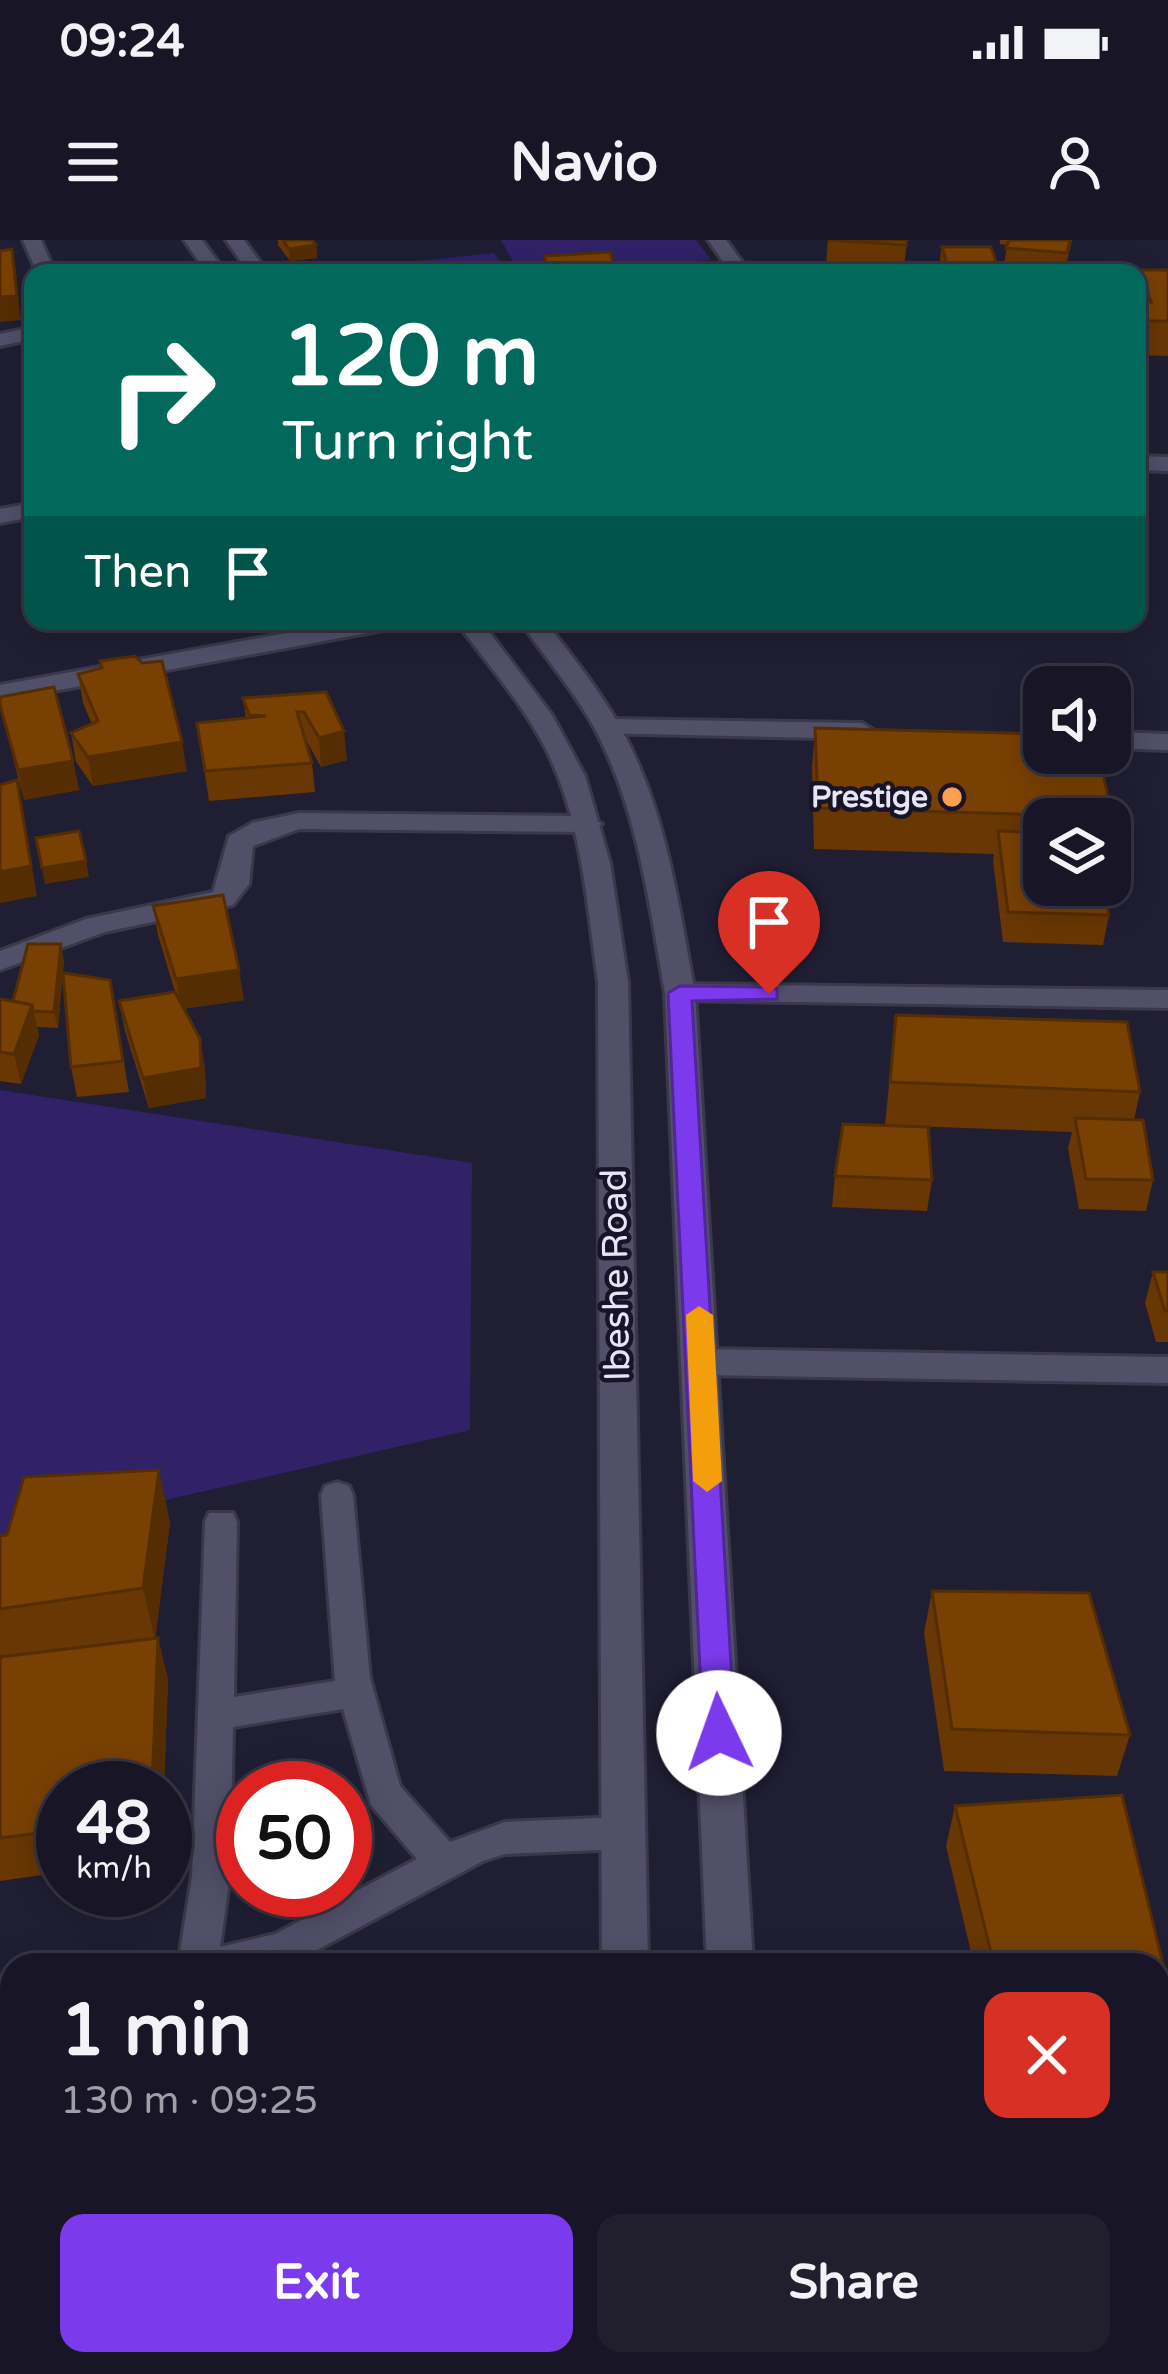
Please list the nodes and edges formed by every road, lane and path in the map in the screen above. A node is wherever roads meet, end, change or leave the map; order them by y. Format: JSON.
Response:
{"nodes":[{"id":1,"x":717,"y":240,"type":"edge"},
{"id":2,"x":735,"y":264,"type":"edge"},
{"id":3,"x":345,"y":630,"type":"edge"},
{"id":4,"x":475,"y":630,"type":"edge"},
{"id":5,"x":538,"y":630,"type":"edge"},
{"id":6,"x":0,"y":693,"type":"edge"},
{"id":7,"x":608,"y":727,"type":"junction"},
{"id":8,"x":885,"y":732,"type":"edge"},
{"id":9,"x":1131,"y":741,"type":"edge"},
{"id":10,"x":1168,"y":742,"type":"edge"},
{"id":11,"x":588,"y":824,"type":"junction"},
{"id":12,"x":0,"y":962,"type":"edge"},
{"id":13,"x":680,"y":993,"type":"junction"},
{"id":14,"x":1168,"y":999,"type":"edge"},
{"id":15,"x":702,"y":1362,"type":"junction"},
{"id":16,"x":1168,"y":1370,"type":"edge"},
{"id":17,"x":338,"y":1496,"type":"dead end"},
{"id":18,"x":221,"y":1522,"type":"dead end"},
{"id":19,"x":356,"y":1692,"type":"junction"},
{"id":20,"x":215,"y":1715,"type":"junction"},
{"id":21,"x":623,"y":1833,"type":"junction"},
{"id":22,"x":442,"y":1861,"type":"junction"},
{"id":23,"x":200,"y":1953,"type":"edge"},
{"id":24,"x":270,"y":1953,"type":"edge"},
{"id":25,"x":625,"y":1953,"type":"edge"},
{"id":26,"x":729,"y":1953,"type":"edge"}],
"edges":[{"from":1,"to":2,"type":"main road"},
{"from":3,"to":6,"type":"main road"},
{"from":4,"to":11,"type":"main road","name":"Ibeshe Road"},
{"from":5,"to":7,"type":"main road"},
{"from":7,"to":8,"type":"main road"},
{"from":7,"to":13,"type":"main road"},
{"from":9,"to":10,"type":"main road"},
{"from":11,"to":12,"type":"main road"},
{"from":11,"to":21,"type":"main road","name":"Ibeshe Road"},
{"from":13,"to":14,"type":"main road"},
{"from":13,"to":15,"type":"main road"},
{"from":15,"to":16,"type":"main road"},
{"from":15,"to":26,"type":"main road"},
{"from":17,"to":19,"type":"lane"},
{"from":18,"to":20,"type":"lane"},
{"from":19,"to":20,"type":"lane"},
{"from":19,"to":22,"type":"lane"},
{"from":20,"to":23,"type":"lane"},
{"from":21,"to":22,"type":"lane"},
{"from":21,"to":25,"type":"main road","name":"Ibeshe Road"},
{"from":22,"to":24,"type":"lane"}]}
